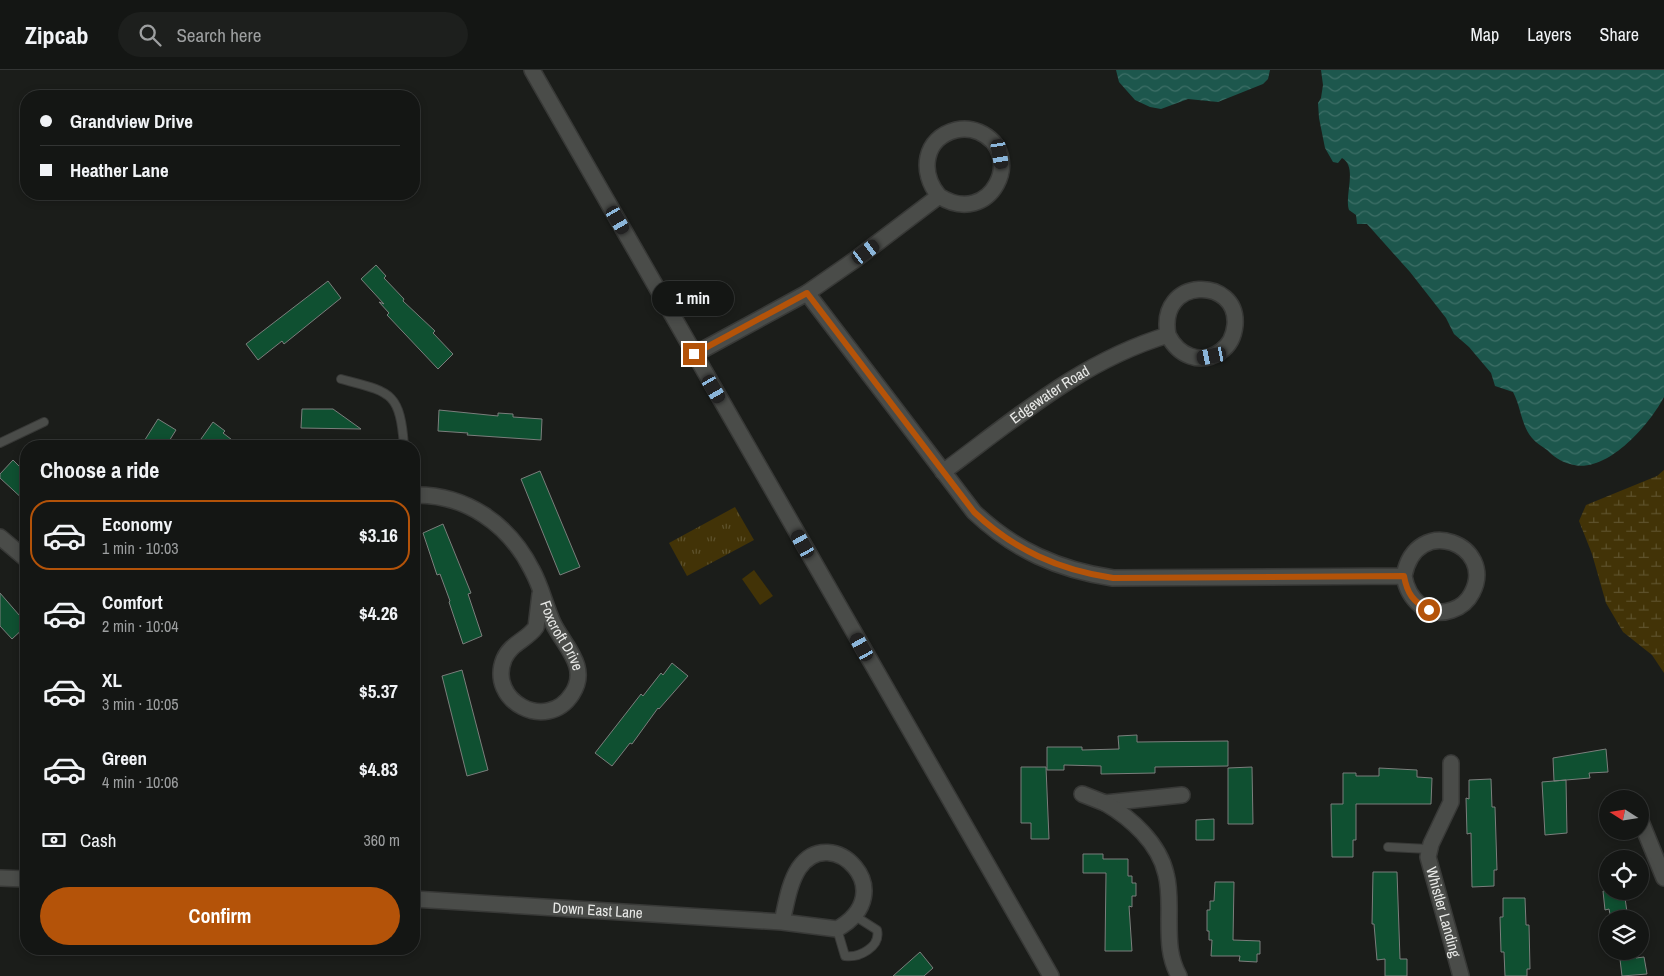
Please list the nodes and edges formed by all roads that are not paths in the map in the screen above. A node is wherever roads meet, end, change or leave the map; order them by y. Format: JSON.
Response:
{"nodes":[{"id":1,"x":532,"y":70,"type":"edge"},
{"id":2,"x":939,"y":196,"type":"junction"},
{"id":3,"x":807,"y":293,"type":"junction"},
{"id":4,"x":1168,"y":334,"type":"junction"},
{"id":5,"x":694,"y":354,"type":"junction"},
{"id":6,"x":341,"y":379,"type":"dead end"},
{"id":7,"x":44,"y":422,"type":"dead end"},
{"id":8,"x":403,"y":440,"type":"edge"},
{"id":9,"x":0,"y":443,"type":"edge"},
{"id":10,"x":943,"y":472,"type":"junction"},
{"id":11,"x":420,"y":495,"type":"edge"},
{"id":12,"x":0,"y":537,"type":"edge"},
{"id":13,"x":20,"y":554,"type":"edge"},
{"id":14,"x":1404,"y":576,"type":"junction"},
{"id":15,"x":540,"y":594,"type":"junction"},
{"id":16,"x":1451,"y":763,"type":"dead end"},
{"id":17,"x":1082,"y":794,"type":"dead end"},
{"id":18,"x":1182,"y":795,"type":"dead end"},
{"id":19,"x":1105,"y":803,"type":"junction"},
{"id":20,"x":1649,"y":840,"type":"edge"},
{"id":21,"x":1388,"y":846,"type":"dead end"},
{"id":22,"x":1429,"y":849,"type":"junction"},
{"id":23,"x":0,"y":878,"type":"edge"},
{"id":24,"x":1664,"y":878,"type":"edge"},
{"id":25,"x":20,"y":879,"type":"edge"},
{"id":26,"x":420,"y":899,"type":"edge"},
{"id":27,"x":855,"y":916,"type":"junction"},
{"id":28,"x":782,"y":922,"type":"junction"},
{"id":29,"x":837,"y":929,"type":"junction"},
{"id":30,"x":1051,"y":976,"type":"edge"},
{"id":31,"x":1179,"y":976,"type":"edge"},
{"id":32,"x":1461,"y":976,"type":"edge"}],
"edges":[{"from":1,"to":5,"type":"street"},
{"from":2,"to":2,"type":"street"},
{"from":2,"to":3,"type":"street"},
{"from":3,"to":5,"type":"street"},
{"from":3,"to":10,"type":"street"},
{"from":4,"to":4,"type":"street"},
{"from":4,"to":10,"type":"street","name":"Edgewater Road"},
{"from":5,"to":30,"type":"street"},
{"from":6,"to":8,"type":"lane"},
{"from":7,"to":9,"type":"lane"},
{"from":10,"to":14,"type":"street"},
{"from":11,"to":15,"type":"street","name":"Foxcroft Drive"},
{"from":12,"to":13,"type":"street"},
{"from":14,"to":14,"type":"street"},
{"from":15,"to":15,"type":"street","name":"Foxcroft Drive"},
{"from":16,"to":22,"type":"street","name":"Whistler Landing"},
{"from":17,"to":19,"type":"street"},
{"from":18,"to":19,"type":"street"},
{"from":19,"to":31,"type":"street"},
{"from":20,"to":24,"type":"street"},
{"from":21,"to":22,"type":"lane"},
{"from":22,"to":32,"type":"street","name":"Whistler Landing"},
{"from":23,"to":25,"type":"street"},
{"from":26,"to":28,"type":"street","name":"Down East Lane"},
{"from":27,"to":28,"type":"street"},
{"from":27,"to":29,"type":"street"},
{"from":27,"to":29,"type":"lane"},
{"from":28,"to":29,"type":"street","name":"Down East Lane"}]}
